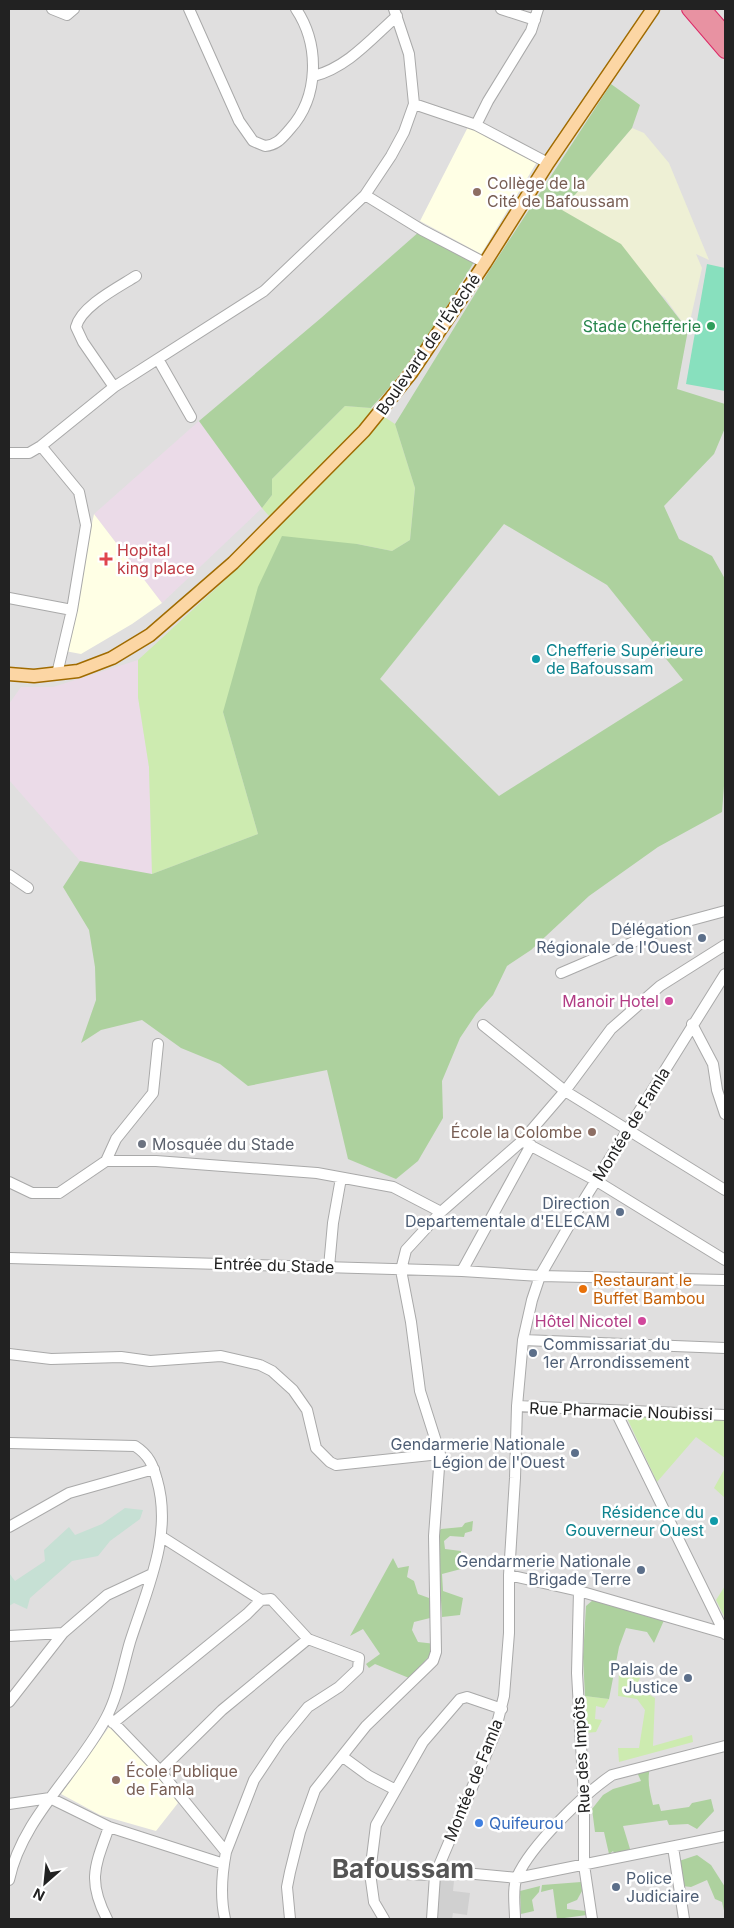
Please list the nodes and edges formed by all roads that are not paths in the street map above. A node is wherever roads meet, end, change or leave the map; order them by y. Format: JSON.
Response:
{"nodes":[{"id":1,"x":52,"y":9,"type":"edge"},
{"id":2,"x":74,"y":9,"type":"edge"},
{"id":3,"x":189,"y":9,"type":"edge"},
{"id":4,"x":296,"y":9,"type":"edge"},
{"id":5,"x":501,"y":9,"type":"edge"},
{"id":6,"x":538,"y":9,"type":"edge"},
{"id":7,"x":653,"y":9,"type":"edge"},
{"id":8,"x":689,"y":9,"type":"edge"},
{"id":9,"x":704,"y":9,"type":"edge"},
{"id":10,"x":395,"y":12,"type":"edge"},
{"id":11,"x":535,"y":20,"type":"junction"},
{"id":12,"x":725,"y":33,"type":"edge"},
{"id":13,"x":725,"y":51,"type":"edge"},
{"id":14,"x":314,"y":76,"type":"junction"},
{"id":15,"x":414,"y":104,"type":"junction"},
{"id":16,"x":476,"y":125,"type":"junction"},
{"id":17,"x":548,"y":163,"type":"junction"},
{"id":18,"x":365,"y":195,"type":"junction"},
{"id":19,"x":485,"y":264,"type":"junction"},
{"id":20,"x":136,"y":276,"type":"dead end"},
{"id":21,"x":158,"y":359,"type":"junction"},
{"id":22,"x":114,"y":387,"type":"junction"},
{"id":23,"x":191,"y":417,"type":"dead end"},
{"id":24,"x":41,"y":446,"type":"junction"},
{"id":25,"x":9,"y":453,"type":"edge"},
{"id":26,"x":9,"y":598,"type":"edge"},
{"id":27,"x":72,"y":610,"type":"junction"},
{"id":28,"x":9,"y":674,"type":"edge"},
{"id":29,"x":57,"y":674,"type":"junction"},
{"id":30,"x":9,"y":875,"type":"edge"},
{"id":31,"x":28,"y":888,"type":"dead end"},
{"id":32,"x":725,"y":911,"type":"edge"},
{"id":33,"x":725,"y":945,"type":"edge"},
{"id":34,"x":560,"y":973,"type":"dead end"},
{"id":35,"x":725,"y":974,"type":"edge"},
{"id":36,"x":692,"y":1024,"type":"junction"},
{"id":37,"x":483,"y":1026,"type":"dead end"},
{"id":38,"x":158,"y":1044,"type":"dead end"},
{"id":39,"x":565,"y":1091,"type":"junction"},
{"id":40,"x":725,"y":1114,"type":"edge"},
{"id":41,"x":627,"y":1130,"type":"junction"},
{"id":42,"x":526,"y":1143,"type":"junction"},
{"id":43,"x":106,"y":1161,"type":"junction"},
{"id":44,"x":341,"y":1178,"type":"junction"},
{"id":45,"x":595,"y":1180,"type":"junction"},
{"id":46,"x":9,"y":1182,"type":"edge"},
{"id":47,"x":725,"y":1190,"type":"edge"},
{"id":48,"x":441,"y":1212,"type":"junction"},
{"id":49,"x":9,"y":1258,"type":"edge"},
{"id":50,"x":725,"y":1260,"type":"edge"},
{"id":51,"x":329,"y":1267,"type":"junction"},
{"id":52,"x":401,"y":1270,"type":"junction"},
{"id":53,"x":462,"y":1271,"type":"junction"},
{"id":54,"x":540,"y":1276,"type":"junction"},
{"id":55,"x":725,"y":1280,"type":"edge"},
{"id":56,"x":523,"y":1340,"type":"junction"},
{"id":57,"x":725,"y":1348,"type":"edge"},
{"id":58,"x":9,"y":1354,"type":"edge"},
{"id":59,"x":517,"y":1406,"type":"junction"},
{"id":60,"x":616,"y":1412,"type":"junction"},
{"id":61,"x":725,"y":1415,"type":"edge"},
{"id":62,"x":9,"y":1443,"type":"edge"},
{"id":63,"x":440,"y":1454,"type":"junction"},
{"id":64,"x":154,"y":1469,"type":"junction"},
{"id":65,"x":9,"y":1527,"type":"edge"},
{"id":66,"x":162,"y":1537,"type":"junction"},
{"id":67,"x":152,"y":1574,"type":"junction"},
{"id":68,"x":509,"y":1575,"type":"junction"},
{"id":69,"x":579,"y":1591,"type":"junction"},
{"id":70,"x":260,"y":1600,"type":"junction"},
{"id":71,"x":63,"y":1633,"type":"junction"},
{"id":72,"x":725,"y":1634,"type":"edge"},
{"id":73,"x":9,"y":1636,"type":"edge"},
{"id":74,"x":308,"y":1639,"type":"junction"},
{"id":75,"x":9,"y":1702,"type":"edge"},
{"id":76,"x":502,"y":1709,"type":"junction"},
{"id":77,"x":110,"y":1720,"type":"junction"},
{"id":78,"x":725,"y":1746,"type":"edge"},
{"id":79,"x":343,"y":1757,"type":"junction"},
{"id":80,"x":160,"y":1771,"type":"junction"},
{"id":81,"x":394,"y":1789,"type":"junction"},
{"id":82,"x":50,"y":1798,"type":"junction"},
{"id":83,"x":584,"y":1798,"type":"junction"},
{"id":84,"x":9,"y":1804,"type":"edge"},
{"id":85,"x":108,"y":1827,"type":"junction"},
{"id":86,"x":725,"y":1836,"type":"edge"},
{"id":87,"x":672,"y":1847,"type":"junction"},
{"id":88,"x":226,"y":1852,"type":"junction"},
{"id":89,"x":224,"y":1864,"type":"junction"},
{"id":90,"x":584,"y":1865,"type":"junction"},
{"id":91,"x":370,"y":1873,"type":"junction"},
{"id":92,"x":435,"y":1875,"type":"junction"},
{"id":93,"x":516,"y":1878,"type":"junction"},
{"id":94,"x":9,"y":1880,"type":"edge"},
{"id":95,"x":107,"y":1919,"type":"edge"},
{"id":96,"x":225,"y":1919,"type":"edge"},
{"id":97,"x":290,"y":1919,"type":"edge"},
{"id":98,"x":384,"y":1919,"type":"edge"},
{"id":99,"x":432,"y":1919,"type":"edge"},
{"id":100,"x":515,"y":1919,"type":"edge"},
{"id":101,"x":592,"y":1919,"type":"edge"},
{"id":102,"x":684,"y":1919,"type":"edge"}],
"edges":[{"from":1,"to":2,"type":"street"},
{"from":3,"to":14,"type":"street"},
{"from":4,"to":14,"type":"street"},
{"from":5,"to":11,"type":"street"},
{"from":6,"to":11,"type":"street"},
{"from":7,"to":17,"type":"main road","name":"Boulevard de l'Évêché"},
{"from":8,"to":13,"type":"highway"},
{"from":9,"to":12,"type":"highway"},
{"from":10,"to":14,"type":"street"},
{"from":10,"to":15,"type":"street"},
{"from":11,"to":16,"type":"street"},
{"from":15,"to":16,"type":"street"},
{"from":15,"to":18,"type":"street"},
{"from":16,"to":17,"type":"street"},
{"from":17,"to":19,"type":"main road","name":"Boulevard de l'Évêché"},
{"from":18,"to":19,"type":"street"},
{"from":18,"to":21,"type":"street"},
{"from":19,"to":29,"type":"main road","name":"Boulevard de l'Évêché"},
{"from":20,"to":22,"type":"street"},
{"from":21,"to":22,"type":"street"},
{"from":21,"to":23,"type":"street"},
{"from":22,"to":24,"type":"street"},
{"from":24,"to":25,"type":"street"},
{"from":24,"to":27,"type":"street"},
{"from":26,"to":27,"type":"street"},
{"from":27,"to":29,"type":"street"},
{"from":28,"to":29,"type":"main road","name":"Boulevard de l'Évêché"},
{"from":30,"to":31,"type":"street"},
{"from":32,"to":34,"type":"street"},
{"from":33,"to":39,"type":"street"},
{"from":35,"to":36,"type":"street","name":"Montée de Famla"},
{"from":36,"to":40,"type":"street"},
{"from":36,"to":41,"type":"street","name":"Montée de Famla"},
{"from":37,"to":39,"type":"street"},
{"from":38,"to":43,"type":"street"},
{"from":39,"to":41,"type":"street"},
{"from":39,"to":42,"type":"street"},
{"from":41,"to":45,"type":"street","name":"Montée de Famla"},
{"from":41,"to":47,"type":"street"},
{"from":42,"to":45,"type":"street"},
{"from":42,"to":48,"type":"street"},
{"from":42,"to":53,"type":"street"},
{"from":43,"to":44,"type":"street"},
{"from":43,"to":46,"type":"street"},
{"from":44,"to":48,"type":"street"},
{"from":44,"to":51,"type":"street"},
{"from":45,"to":50,"type":"street"},
{"from":45,"to":54,"type":"street","name":"Montée de Famla"},
{"from":48,"to":52,"type":"street"},
{"from":49,"to":51,"type":"street","name":"Entrée du Stade"},
{"from":51,"to":52,"type":"street","name":"Entrée du Stade"},
{"from":52,"to":53,"type":"street","name":"Entrée du Stade"},
{"from":52,"to":63,"type":"street"},
{"from":53,"to":54,"type":"street","name":"Entrée du Stade"},
{"from":54,"to":55,"type":"street","name":"Entrée du Stade"},
{"from":54,"to":56,"type":"street","name":"Montée de Famla"},
{"from":56,"to":57,"type":"street"},
{"from":56,"to":59,"type":"street","name":"Montée de Famla"},
{"from":58,"to":63,"type":"street"},
{"from":59,"to":60,"type":"street","name":"Rue Pharmacie Noubissi"},
{"from":59,"to":68,"type":"street","name":"Montée de Famla"},
{"from":60,"to":61,"type":"street","name":"Rue Pharmacie Noubissi"},
{"from":60,"to":72,"type":"street"},
{"from":62,"to":64,"type":"street"},
{"from":63,"to":79,"type":"street"},
{"from":64,"to":65,"type":"street"},
{"from":64,"to":66,"type":"street"},
{"from":66,"to":67,"type":"street"},
{"from":66,"to":70,"type":"street"},
{"from":67,"to":71,"type":"street"},
{"from":67,"to":77,"type":"street"},
{"from":68,"to":69,"type":"street"},
{"from":68,"to":76,"type":"street","name":"Montée de Famla"},
{"from":69,"to":72,"type":"street"},
{"from":69,"to":83,"type":"street","name":"Rue des Impôts"},
{"from":70,"to":74,"type":"street"},
{"from":70,"to":77,"type":"street"},
{"from":71,"to":73,"type":"street"},
{"from":71,"to":75,"type":"street"},
{"from":74,"to":80,"type":"street"},
{"from":74,"to":88,"type":"street"},
{"from":76,"to":81,"type":"street"},
{"from":76,"to":92,"type":"street","name":"Montée de Famla"},
{"from":77,"to":80,"type":"street"},
{"from":77,"to":82,"type":"street"},
{"from":78,"to":83,"type":"street"},
{"from":79,"to":81,"type":"street"},
{"from":79,"to":97,"type":"street"},
{"from":80,"to":88,"type":"street"},
{"from":81,"to":91,"type":"street"},
{"from":82,"to":84,"type":"street"},
{"from":82,"to":85,"type":"street"},
{"from":82,"to":94,"type":"street"},
{"from":83,"to":90,"type":"street","name":"Rue des Impôts"},
{"from":83,"to":93,"type":"street"},
{"from":85,"to":89,"type":"street"},
{"from":85,"to":95,"type":"street"},
{"from":86,"to":87,"type":"street"},
{"from":87,"to":90,"type":"street"},
{"from":87,"to":102,"type":"street"},
{"from":88,"to":89,"type":"street"},
{"from":89,"to":96,"type":"street"},
{"from":90,"to":93,"type":"street"},
{"from":90,"to":101,"type":"street","name":"Rue des Impôts"},
{"from":91,"to":92,"type":"street"},
{"from":91,"to":98,"type":"street"},
{"from":92,"to":93,"type":"street"},
{"from":92,"to":99,"type":"street","name":"Montée de Famla"},
{"from":93,"to":100,"type":"street"}]}
